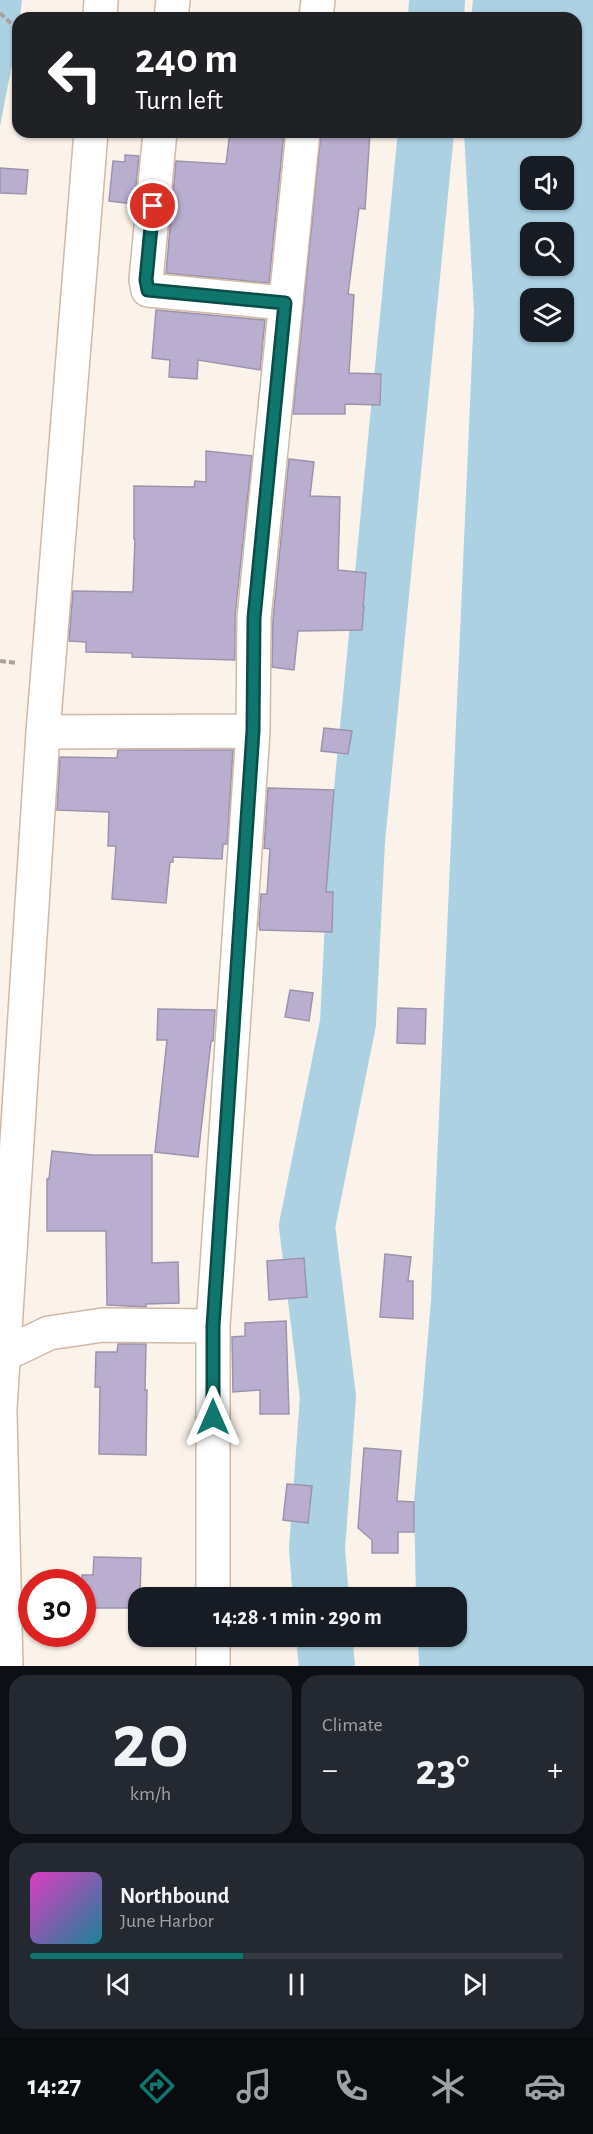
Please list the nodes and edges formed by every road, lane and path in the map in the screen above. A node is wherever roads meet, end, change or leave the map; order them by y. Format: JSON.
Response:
{"nodes":[{"id":1,"x":0,"y":13,"type":"edge"},
{"id":2,"x":12,"y":24,"type":"edge"},
{"id":3,"x":91,"y":138,"type":"edge"},
{"id":4,"x":159,"y":138,"type":"edge"},
{"id":5,"x":302,"y":138,"type":"edge"},
{"id":6,"x":285,"y":303,"type":"junction"},
{"id":7,"x":253,"y":731,"type":"junction"},
{"id":8,"x":43,"y":732,"type":"junction"},
{"id":9,"x":213,"y":1326,"type":"junction"},
{"id":10,"x":3,"y":1355,"type":"junction"},
{"id":11,"x":0,"y":1408,"type":"edge"},
{"id":12,"x":0,"y":1414,"type":"edge"},
{"id":13,"x":213,"y":1587,"type":"edge"},
{"id":14,"x":213,"y":1647,"type":"edge"},
{"id":15,"x":6,"y":1666,"type":"edge"},
{"id":16,"x":213,"y":1666,"type":"edge"}],
"edges":[{"from":1,"to":2,"type":"path"},
{"from":3,"to":8,"type":"street"},
{"from":4,"to":6,"type":"street"},
{"from":5,"to":6,"type":"street"},
{"from":6,"to":7,"type":"street"},
{"from":7,"to":8,"type":"street"},
{"from":7,"to":9,"type":"street"},
{"from":8,"to":10,"type":"street"},
{"from":9,"to":10,"type":"street"},
{"from":9,"to":13,"type":"street"},
{"from":10,"to":11,"type":"street"},
{"from":12,"to":15,"type":"street"},
{"from":14,"to":16,"type":"street"}]}
